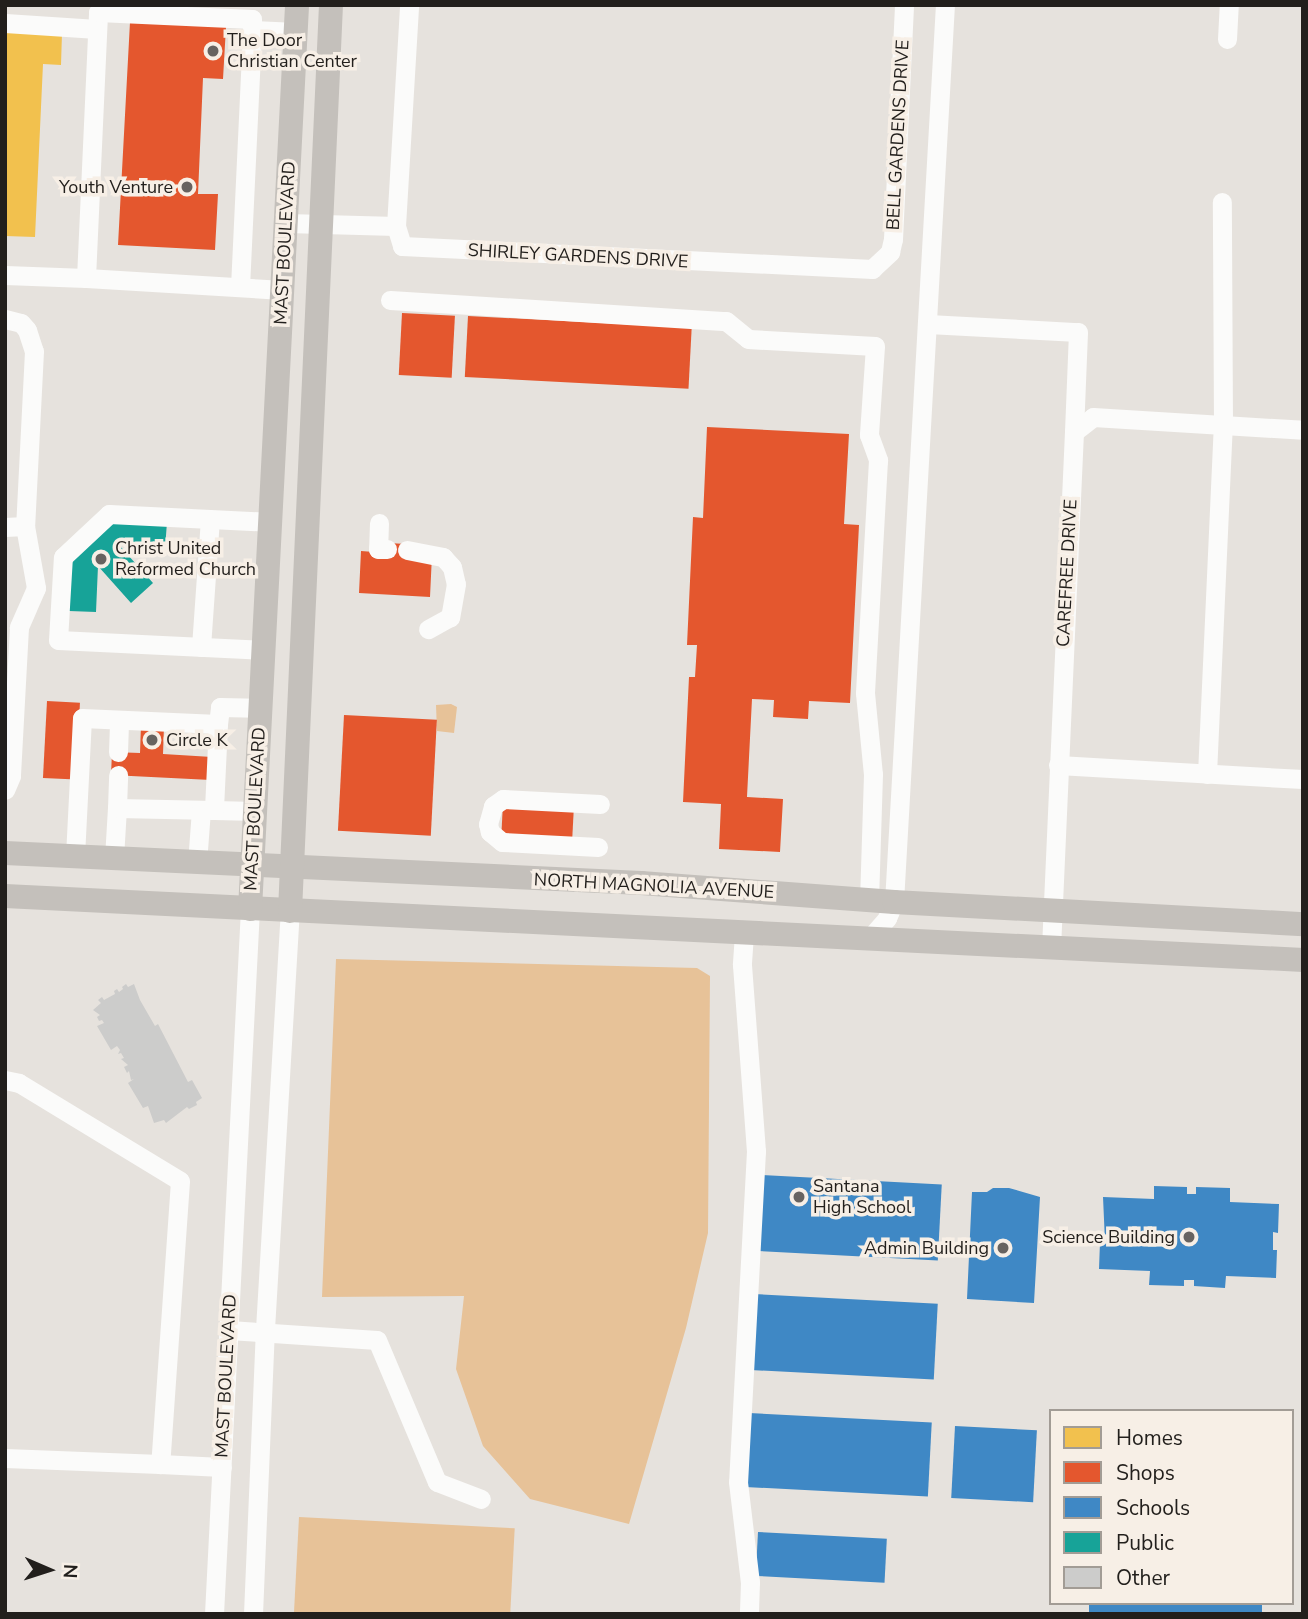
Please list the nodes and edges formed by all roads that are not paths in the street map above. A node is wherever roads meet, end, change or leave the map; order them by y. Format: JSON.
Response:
{"nodes":[{"id":1,"x":297,"y":5,"type":"edge"},
{"id":2,"x":331,"y":5,"type":"edge"},
{"id":3,"x":409,"y":5,"type":"edge"},
{"id":4,"x":904,"y":5,"type":"edge"},
{"id":5,"x":945,"y":5,"type":"edge"},
{"id":6,"x":1229,"y":5,"type":"edge"},
{"id":7,"x":5,"y":23,"type":"edge"},
{"id":8,"x":97,"y":29,"type":"junction"},
{"id":9,"x":252,"y":30,"type":"junction"},
{"id":10,"x":296,"y":32,"type":"junction"},
{"id":11,"x":1227,"y":39,"type":"dead end"},
{"id":12,"x":1222,"y":202,"type":"dead end"},
{"id":13,"x":286,"y":223,"type":"junction"},
{"id":14,"x":320,"y":225,"type":"junction"},
{"id":15,"x":396,"y":226,"type":"junction"},
{"id":16,"x":883,"y":261,"type":"joint"},
{"id":17,"x":5,"y":275,"type":"edge"},
{"id":18,"x":86,"y":278,"type":"junction"},
{"id":19,"x":240,"y":287,"type":"junction"},
{"id":20,"x":283,"y":290,"type":"junction"},
{"id":21,"x":390,"y":300,"type":"dead end"},
{"id":22,"x":5,"y":319,"type":"edge"},
{"id":23,"x":928,"y":324,"type":"junction"},
{"id":24,"x":1223,"y":424,"type":"junction"},
{"id":25,"x":1303,"y":429,"type":"edge"},
{"id":26,"x":1074,"y":432,"type":"junction"},
{"id":27,"x":210,"y":519,"type":"junction"},
{"id":28,"x":271,"y":522,"type":"junction"},
{"id":29,"x":379,"y":523,"type":"dead end"},
{"id":30,"x":15,"y":526,"type":"edge"},
{"id":31,"x":387,"y":549,"type":"dead end"},
{"id":32,"x":407,"y":550,"type":"dead end"},
{"id":33,"x":428,"y":629,"type":"dead end"},
{"id":34,"x":201,"y":647,"type":"junction"},
{"id":35,"x":264,"y":650,"type":"junction"},
{"id":36,"x":261,"y":708,"type":"junction"},
{"id":37,"x":119,"y":720,"type":"junction"},
{"id":38,"x":218,"y":724,"type":"junction"},
{"id":39,"x":118,"y":752,"type":"dead end"},
{"id":40,"x":1058,"y":765,"type":"junction"},
{"id":41,"x":1207,"y":774,"type":"junction"},
{"id":42,"x":118,"y":775,"type":"dead end"},
{"id":43,"x":1303,"y":779,"type":"edge"},
{"id":44,"x":5,"y":790,"type":"edge"},
{"id":45,"x":600,"y":804,"type":"dead end"},
{"id":46,"x":117,"y":808,"type":"junction"},
{"id":47,"x":207,"y":810,"type":"junction"},
{"id":48,"x":255,"y":811,"type":"junction"},
{"id":49,"x":598,"y":847,"type":"dead end"},
{"id":50,"x":5,"y":853,"type":"edge"},
{"id":51,"x":75,"y":856,"type":"junction"},
{"id":52,"x":114,"y":858,"type":"junction"},
{"id":53,"x":197,"y":863,"type":"junction"},
{"id":54,"x":252,"y":866,"type":"junction"},
{"id":55,"x":292,"y":869,"type":"junction"},
{"id":56,"x":5,"y":896,"type":"edge"},
{"id":57,"x":882,"y":901,"type":"junction"},
{"id":58,"x":250,"y":909,"type":"junction"},
{"id":59,"x":1053,"y":910,"type":"junction"},
{"id":60,"x":290,"y":911,"type":"junction"},
{"id":61,"x":1303,"y":924,"type":"edge"},
{"id":62,"x":744,"y":934,"type":"junction"},
{"id":63,"x":869,"y":939,"type":"junction"},
{"id":64,"x":1051,"y":948,"type":"junction"},
{"id":65,"x":1303,"y":960,"type":"edge"},
{"id":66,"x":5,"y":1080,"type":"edge"},
{"id":67,"x":229,"y":1330,"type":"junction"},
{"id":68,"x":265,"y":1332,"type":"junction"},
{"id":69,"x":5,"y":1458,"type":"edge"},
{"id":70,"x":160,"y":1464,"type":"junction"},
{"id":71,"x":222,"y":1467,"type":"junction"},
{"id":72,"x":481,"y":1499,"type":"dead end"},
{"id":73,"x":214,"y":1614,"type":"edge"},
{"id":74,"x":253,"y":1614,"type":"edge"},
{"id":75,"x":749,"y":1614,"type":"edge"}],
"edges":[{"from":1,"to":10,"type":"main road","name":"MAST BOULEVARD"},
{"from":2,"to":14,"type":"main road","name":"MAST BOULEVARD"},
{"from":3,"to":15,"type":"street"},
{"from":4,"to":16,"type":"street","name":"BELL GARDENS DRIVE"},
{"from":5,"to":23,"type":"street"},
{"from":6,"to":11,"type":"street"},
{"from":7,"to":8,"type":"street"},
{"from":8,"to":9,"type":"street"},
{"from":8,"to":18,"type":"street"},
{"from":9,"to":10,"type":"street"},
{"from":9,"to":19,"type":"street"},
{"from":10,"to":13,"type":"main road","name":"MAST BOULEVARD"},
{"from":12,"to":24,"type":"street"},
{"from":13,"to":14,"type":"street"},
{"from":13,"to":20,"type":"main road","name":"MAST BOULEVARD"},
{"from":14,"to":15,"type":"street"},
{"from":14,"to":55,"type":"main road","name":"MAST BOULEVARD"},
{"from":15,"to":16,"type":"street","name":"SHIRLEY GARDENS DRIVE"},
{"from":17,"to":18,"type":"street"},
{"from":18,"to":19,"type":"street"},
{"from":19,"to":20,"type":"street"},
{"from":20,"to":28,"type":"main road","name":"MAST BOULEVARD"},
{"from":21,"to":57,"type":"street"},
{"from":22,"to":30,"type":"street"},
{"from":23,"to":26,"type":"street","name":"CAREFREE DRIVE"},
{"from":23,"to":57,"type":"street"},
{"from":24,"to":25,"type":"street"},
{"from":24,"to":26,"type":"street"},
{"from":24,"to":41,"type":"street"},
{"from":26,"to":40,"type":"street","name":"CAREFREE DRIVE"},
{"from":27,"to":28,"type":"street"},
{"from":27,"to":34,"type":"street"},
{"from":27,"to":34,"type":"street"},
{"from":28,"to":35,"type":"main road","name":"MAST BOULEVARD"},
{"from":29,"to":31,"type":"street"},
{"from":30,"to":44,"type":"street"},
{"from":32,"to":33,"type":"street"},
{"from":34,"to":35,"type":"street"},
{"from":35,"to":36,"type":"main road","name":"MAST BOULEVARD"},
{"from":36,"to":38,"type":"street"},
{"from":36,"to":48,"type":"main road","name":"MAST BOULEVARD"},
{"from":37,"to":38,"type":"street"},
{"from":37,"to":39,"type":"street"},
{"from":37,"to":51,"type":"street"},
{"from":38,"to":47,"type":"street"},
{"from":40,"to":41,"type":"street"},
{"from":40,"to":59,"type":"street","name":"CAREFREE DRIVE"},
{"from":41,"to":43,"type":"street"},
{"from":42,"to":46,"type":"street"},
{"from":45,"to":49,"type":"street"},
{"from":46,"to":47,"type":"street"},
{"from":46,"to":52,"type":"street"},
{"from":47,"to":48,"type":"street"},
{"from":47,"to":53,"type":"street"},
{"from":48,"to":54,"type":"main road","name":"MAST BOULEVARD"},
{"from":50,"to":51,"type":"main road","name":"NORTH MAGNOLIA AVENUE"},
{"from":51,"to":52,"type":"main road","name":"NORTH MAGNOLIA AVENUE"},
{"from":52,"to":53,"type":"main road","name":"NORTH MAGNOLIA AVENUE"},
{"from":53,"to":54,"type":"main road","name":"NORTH MAGNOLIA AVENUE"},
{"from":54,"to":55,"type":"main road","name":"NORTH MAGNOLIA AVENUE"},
{"from":54,"to":58,"type":"main road","name":"MAST BOULEVARD"},
{"from":55,"to":57,"type":"main road","name":"NORTH MAGNOLIA AVENUE"},
{"from":55,"to":60,"type":"main road","name":"MAST BOULEVARD"},
{"from":56,"to":58,"type":"main road"},
{"from":57,"to":59,"type":"main road","name":"NORTH MAGNOLIA AVENUE"},
{"from":57,"to":63,"type":"street"},
{"from":58,"to":60,"type":"main road"},
{"from":58,"to":67,"type":"street","name":"MAST BOULEVARD"},
{"from":59,"to":61,"type":"main road","name":"NORTH MAGNOLIA AVENUE"},
{"from":59,"to":64,"type":"street","name":"CAREFREE DRIVE"},
{"from":60,"to":62,"type":"main road"},
{"from":60,"to":68,"type":"street","name":"MAST BOULEVARD"},
{"from":62,"to":63,"type":"main road"},
{"from":62,"to":75,"type":"street"},
{"from":63,"to":64,"type":"main road"},
{"from":64,"to":65,"type":"main road"},
{"from":66,"to":70,"type":"street"},
{"from":67,"to":68,"type":"street"},
{"from":67,"to":71,"type":"street","name":"MAST BOULEVARD"},
{"from":68,"to":72,"type":"street"},
{"from":68,"to":74,"type":"street","name":"MAST BOULEVARD"},
{"from":69,"to":70,"type":"street"},
{"from":70,"to":71,"type":"street"},
{"from":71,"to":73,"type":"street","name":"MAST BOULEVARD"}]}
